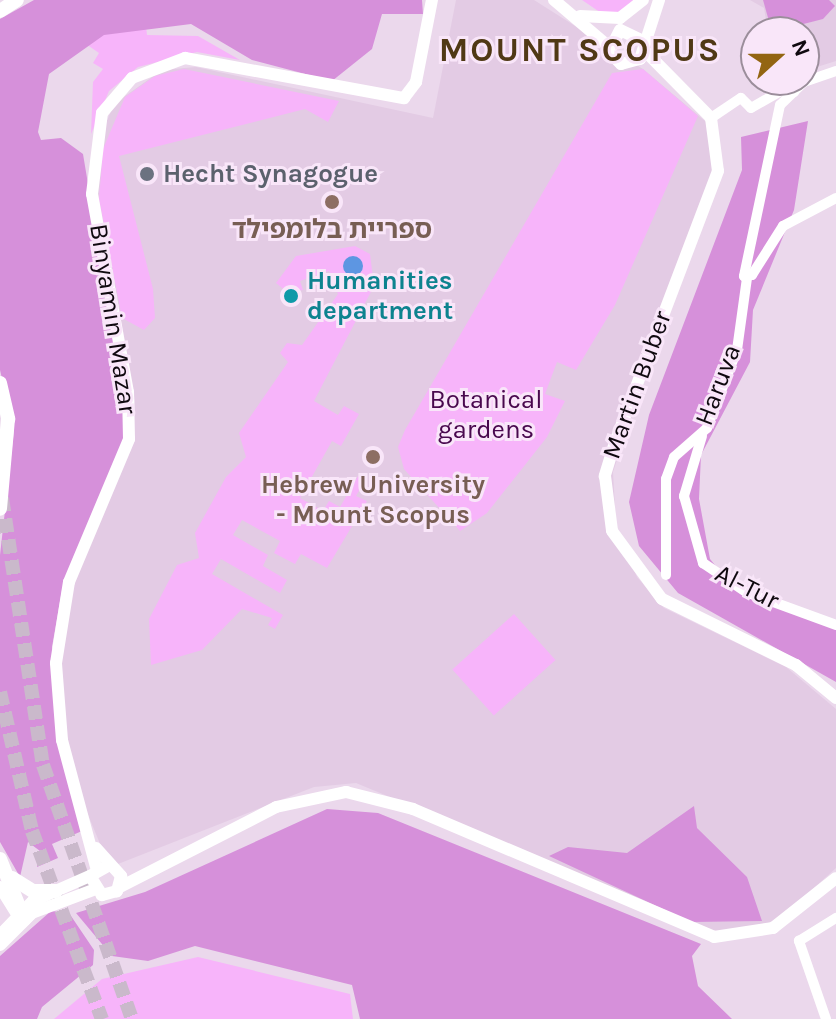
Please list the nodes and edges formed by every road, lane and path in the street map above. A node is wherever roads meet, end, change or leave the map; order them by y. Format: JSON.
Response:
{"nodes":[{"id":1,"x":17,"y":0,"type":"edge"},
{"id":2,"x":432,"y":0,"type":"edge"},
{"id":3,"x":643,"y":0,"type":"edge"},
{"id":4,"x":659,"y":0,"type":"edge"},
{"id":5,"x":556,"y":2,"type":"edge"},
{"id":6,"x":0,"y":11,"type":"edge"},
{"id":7,"x":580,"y":16,"type":"junction"},
{"id":8,"x":618,"y":31,"type":"junction"},
{"id":9,"x":608,"y":46,"type":"junction"},
{"id":10,"x":644,"y":46,"type":"junction"},
{"id":11,"x":636,"y":62,"type":"junction"},
{"id":12,"x":667,"y":81,"type":"junction"},
{"id":13,"x":772,"y":96,"type":"edge"},
{"id":14,"x":791,"y":96,"type":"edge"},
{"id":15,"x":711,"y":118,"type":"junction"},
{"id":16,"x":836,"y":198,"type":"edge"},
{"id":17,"x":747,"y":278,"type":"junction"},
{"id":18,"x":0,"y":383,"type":"edge"},
{"id":19,"x":707,"y":428,"type":"junction"},
{"id":20,"x":0,"y":509,"type":"edge"},
{"id":21,"x":666,"y":575,"type":"dead end"},
{"id":22,"x":836,"y":625,"type":"edge"},
{"id":23,"x":836,"y":698,"type":"edge"},
{"id":24,"x":91,"y":838,"type":"junction"},
{"id":25,"x":3,"y":865,"type":"edge"},
{"id":26,"x":169,"y":865,"type":"junction"},
{"id":27,"x":114,"y":868,"type":"junction"},
{"id":28,"x":93,"y":871,"type":"junction"},
{"id":29,"x":836,"y":878,"type":"edge"},
{"id":30,"x":120,"y":887,"type":"junction"},
{"id":31,"x":1,"y":890,"type":"edge"},
{"id":32,"x":93,"y":890,"type":"junction"},
{"id":33,"x":56,"y":891,"type":"junction"},
{"id":34,"x":21,"y":914,"type":"junction"},
{"id":35,"x":836,"y":918,"type":"edge"},
{"id":36,"x":1,"y":937,"type":"edge"},
{"id":37,"x":826,"y":1019,"type":"edge"}],
"edges":[{"from":1,"to":6,"type":"main road"},
{"from":2,"to":24,"type":"street","name":"Binyamin Mazar"},
{"from":3,"to":7,"type":"street"},
{"from":3,"to":8,"type":"street"},
{"from":4,"to":10,"type":"street"},
{"from":5,"to":7,"type":"street"},
{"from":5,"to":9,"type":"street"},
{"from":7,"to":8,"type":"street"},
{"from":8,"to":9,"type":"street"},
{"from":8,"to":10,"type":"street"},
{"from":9,"to":11,"type":"street"},
{"from":10,"to":11,"type":"street"},
{"from":10,"to":12,"type":"street"},
{"from":11,"to":12,"type":"street"},
{"from":12,"to":15,"type":"street"},
{"from":13,"to":15,"type":"street"},
{"from":14,"to":17,"type":"street","name":"Haruva"},
{"from":15,"to":23,"type":"street","name":"Martin Buber"},
{"from":16,"to":17,"type":"street"},
{"from":17,"to":19,"type":"street","name":"Haruva"},
{"from":18,"to":20,"type":"main road"},
{"from":19,"to":21,"type":"street","name":"Haruva"},
{"from":19,"to":22,"type":"street","name":"Al-Tur"},
{"from":24,"to":27,"type":"street","name":"Binyamin Mazar"},
{"from":24,"to":28,"type":"street","name":"Binyamin Mazar"},
{"from":25,"to":33,"type":"main road"},
{"from":25,"to":34,"type":"main road"},
{"from":26,"to":27,"type":"street"},
{"from":26,"to":29,"type":"street"},
{"from":26,"to":30,"type":"street"},
{"from":27,"to":28,"type":"street"},
{"from":27,"to":30,"type":"street"},
{"from":28,"to":32,"type":"street","name":"Binyamin Mazar"},
{"from":28,"to":33,"type":"street"},
{"from":30,"to":32,"type":"street"},
{"from":31,"to":34,"type":"street"},
{"from":31,"to":36,"type":"street"},
{"from":32,"to":34,"type":"street"},
{"from":33,"to":34,"type":"street"},
{"from":34,"to":36,"type":"street"},
{"from":35,"to":37,"type":"street"}]}
